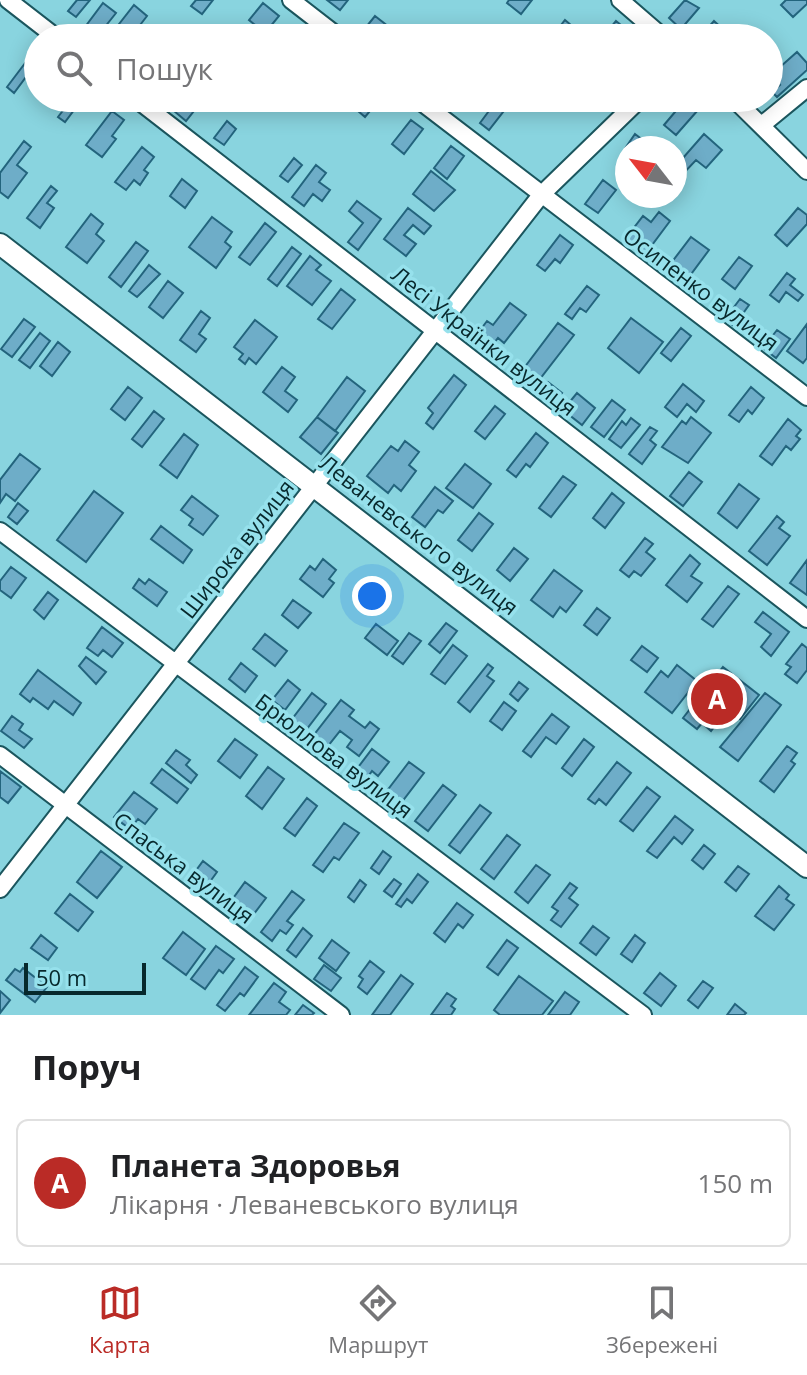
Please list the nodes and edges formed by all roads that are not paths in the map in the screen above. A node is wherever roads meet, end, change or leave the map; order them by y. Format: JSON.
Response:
{"nodes":[{"id":1,"x":8,"y":0,"type":"edge"},
{"id":2,"x":291,"y":0,"type":"edge"},
{"id":3,"x":620,"y":0,"type":"edge"},
{"id":4,"x":39,"y":24,"type":"edge"},
{"id":5,"x":322,"y":24,"type":"edge"},
{"id":6,"x":648,"y":24,"type":"edge"},
{"id":7,"x":807,"y":88,"type":"edge"},
{"id":8,"x":783,"y":108,"type":"edge"},
{"id":9,"x":153,"y":112,"type":"edge"},
{"id":10,"x":434,"y":112,"type":"edge"},
{"id":11,"x":627,"y":112,"type":"edge"},
{"id":12,"x":749,"y":112,"type":"edge"},
{"id":13,"x":778,"y":112,"type":"edge"},
{"id":14,"x":763,"y":124,"type":"junction"},
{"id":15,"x":807,"y":171,"type":"edge"},
{"id":16,"x":541,"y":195,"type":"junction"},
{"id":17,"x":0,"y":244,"type":"edge"},
{"id":18,"x":435,"y":331,"type":"junction"},
{"id":19,"x":807,"y":397,"type":"edge"},
{"id":20,"x":315,"y":485,"type":"junction"},
{"id":21,"x":0,"y":531,"type":"edge"},
{"id":22,"x":807,"y":619,"type":"edge"},
{"id":23,"x":175,"y":664,"type":"junction"},
{"id":24,"x":0,"y":755,"type":"edge"},
{"id":25,"x":65,"y":805,"type":"junction"},
{"id":26,"x":807,"y":867,"type":"edge"},
{"id":27,"x":0,"y":889,"type":"edge"},
{"id":28,"x":341,"y":1015,"type":"edge"},
{"id":29,"x":643,"y":1015,"type":"edge"}],
"edges":[{"from":1,"to":4,"type":"street"},
{"from":2,"to":5,"type":"street"},
{"from":3,"to":6,"type":"street"},
{"from":7,"to":8,"type":"street"},
{"from":9,"to":18,"type":"street","name":"Лесі Українки вулиця"},
{"from":10,"to":16,"type":"street","name":"Осипенко вулиця"},
{"from":11,"to":16,"type":"street","name":"Широка вулиця"},
{"from":12,"to":14,"type":"street"},
{"from":13,"to":14,"type":"street"},
{"from":14,"to":15,"type":"street"},
{"from":16,"to":18,"type":"street","name":"Широка вулиця"},
{"from":16,"to":19,"type":"street","name":"Осипенко вулиця"},
{"from":17,"to":20,"type":"street","name":"Леваневського вулиця"},
{"from":18,"to":20,"type":"street","name":"Широка вулиця"},
{"from":18,"to":22,"type":"street","name":"Лесі Українки вулиця"},
{"from":20,"to":23,"type":"street","name":"Широка вулиця"},
{"from":20,"to":26,"type":"street","name":"Леваневського вулиця"},
{"from":21,"to":23,"type":"street","name":"Брюллова вулиця"},
{"from":23,"to":25,"type":"street","name":"Широка вулиця"},
{"from":23,"to":29,"type":"street","name":"Брюллова вулиця"},
{"from":24,"to":25,"type":"street","name":"Спаська вулиця"},
{"from":25,"to":27,"type":"street","name":"Широка вулиця"},
{"from":25,"to":28,"type":"street","name":"Спаська вулиця"}]}
